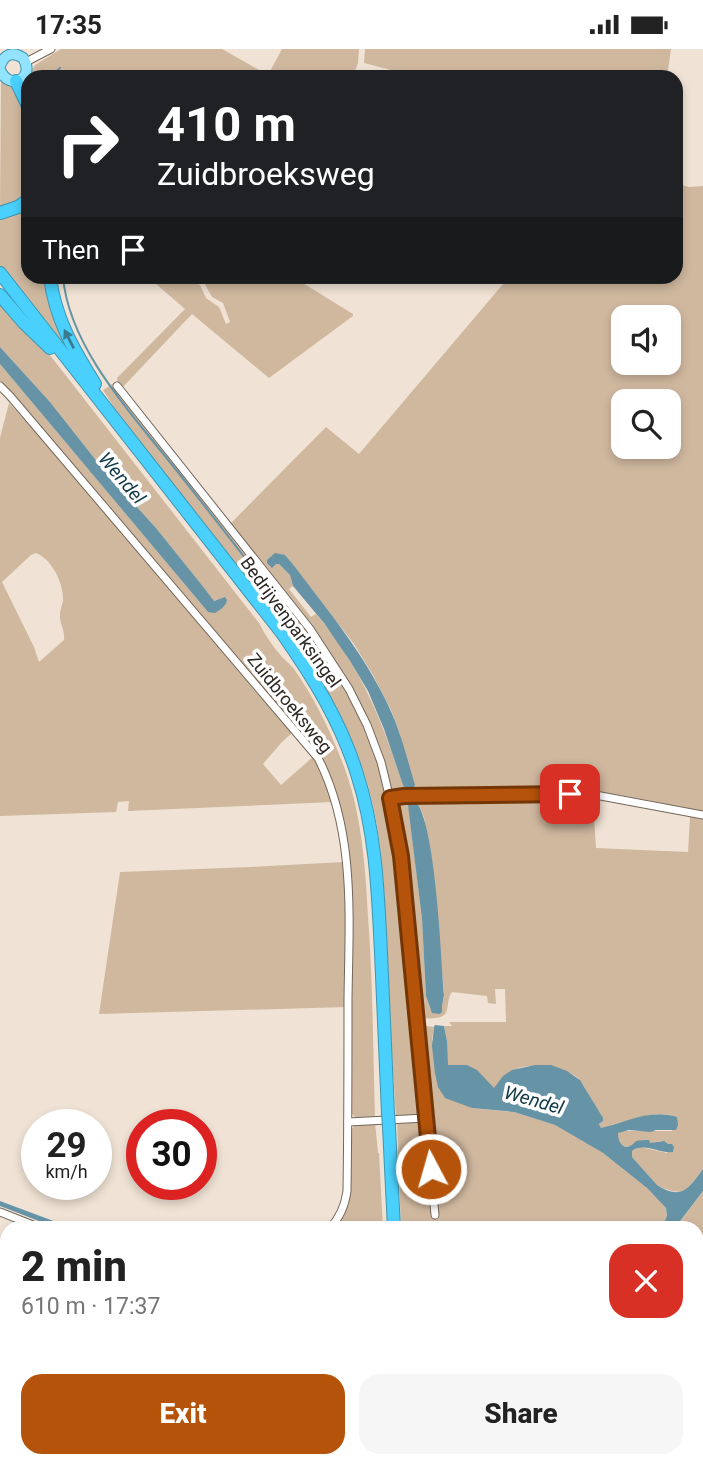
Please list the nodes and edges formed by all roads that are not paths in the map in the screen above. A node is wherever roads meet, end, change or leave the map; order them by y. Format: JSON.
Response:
{"nodes":[{"id":1,"x":51,"y":49,"type":"edge"},
{"id":2,"x":26,"y":62,"type":"junction"},
{"id":3,"x":27,"y":70,"type":"edge"},
{"id":4,"x":0,"y":71,"type":"edge"},
{"id":5,"x":21,"y":83,"type":"edge"},
{"id":6,"x":21,"y":206,"type":"edge"},
{"id":7,"x":0,"y":213,"type":"edge"},
{"id":8,"x":0,"y":273,"type":"edge"},
{"id":9,"x":0,"y":284,"type":"edge"},
{"id":10,"x":51,"y":284,"type":"edge"},
{"id":11,"x":0,"y":295,"type":"edge"},
{"id":12,"x":50,"y":348,"type":"junction"},
{"id":13,"x":0,"y":386,"type":"edge"},
{"id":14,"x":117,"y":386,"type":"dead end"},
{"id":15,"x":115,"y":421,"type":"junction"},
{"id":16,"x":390,"y":798,"type":"junction"},
{"id":17,"x":703,"y":815,"type":"edge"},
{"id":18,"x":385,"y":1113,"type":"junction"},
{"id":19,"x":426,"y":1118,"type":"junction"},
{"id":20,"x":348,"y":1122,"type":"junction"},
{"id":21,"x":387,"y":1129,"type":"junction"},
{"id":22,"x":0,"y":1212,"type":"edge"},
{"id":23,"x":435,"y":1215,"type":"dead end"},
{"id":24,"x":23,"y":1221,"type":"edge"},
{"id":25,"x":335,"y":1221,"type":"edge"},
{"id":26,"x":388,"y":1221,"type":"edge"},
{"id":27,"x":395,"y":1221,"type":"edge"}],
"edges":[{"from":1,"to":2,"type":"street"},
{"from":2,"to":3,"type":"main road"},
{"from":2,"to":4,"type":"main road"},
{"from":4,"to":5,"type":"main road"},
{"from":6,"to":7,"type":"highway"},
{"from":8,"to":15,"type":"highway","name":"Bedrijvenparksingel"},
{"from":9,"to":12,"type":"highway","name":"Bedrijvenparksingel"},
{"from":15,"to":10,"type":"highway","one_way":true},
{"from":11,"to":12,"type":"highway"},
{"from":12,"to":18,"type":"highway","name":"Bedrijvenparksingel"},
{"from":13,"to":20,"type":"street","name":"Zuidbroeksweg"},
{"from":14,"to":16,"type":"street"},
{"from":15,"to":18,"type":"highway","name":"Bedrijvenparksingel"},
{"from":16,"to":17,"type":"street"},
{"from":16,"to":19,"type":"street"},
{"from":18,"to":21,"type":"highway","name":"Bedrijvenparksingel","bridge":true},
{"from":19,"to":20,"type":"street"},
{"from":19,"to":23,"type":"street"},
{"from":20,"to":25,"type":"street","name":"Zuidbroeksweg"},
{"from":21,"to":26,"type":"highway","name":"Bedrijvenparksingel"},
{"from":21,"to":27,"type":"highway","name":"Bedrijvenparksingel"},
{"from":22,"to":24,"type":"street"}]}
